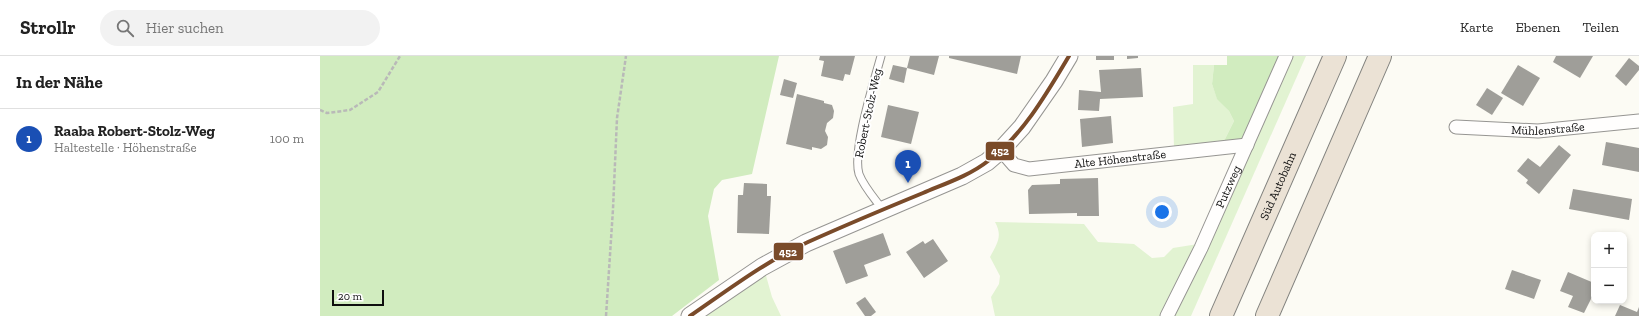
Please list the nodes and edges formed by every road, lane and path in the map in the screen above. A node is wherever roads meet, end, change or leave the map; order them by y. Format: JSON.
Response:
{"nodes":[{"id":1,"x":400,"y":56,"type":"edge"},
{"id":2,"x":626,"y":56,"type":"edge"},
{"id":3,"x":880,"y":56,"type":"edge"},
{"id":4,"x":1069,"y":56,"type":"edge"},
{"id":5,"x":1286,"y":56,"type":"edge"},
{"id":6,"x":1335,"y":56,"type":"edge"},
{"id":7,"x":1380,"y":56,"type":"edge"},
{"id":8,"x":320,"y":110,"type":"edge"},
{"id":9,"x":1639,"y":120,"type":"edge"},
{"id":10,"x":1456,"y":127,"type":"dead end"},
{"id":11,"x":1247,"y":145,"type":"junction"},
{"id":12,"x":1001,"y":150,"type":"junction"},
{"id":13,"x":884,"y":210,"type":"junction"},
{"id":14,"x":606,"y":316,"type":"edge"},
{"id":15,"x":690,"y":316,"type":"edge"},
{"id":16,"x":1167,"y":316,"type":"edge"},
{"id":17,"x":1221,"y":316,"type":"edge"},
{"id":18,"x":1267,"y":316,"type":"edge"}],
"edges":[{"from":1,"to":8,"type":"path"},
{"from":2,"to":14,"type":"path"},
{"from":3,"to":13,"type":"lane","name":"Robert-Stolz-Weg"},
{"from":4,"to":12,"type":"street"},
{"from":5,"to":11,"type":"street","name":"Putzweg"},
{"from":6,"to":17,"type":"highway","name":"Süd Autobahn"},
{"from":7,"to":18,"type":"highway"},
{"from":9,"to":10,"type":"street","name":"Mühlenstraße"},
{"from":11,"to":12,"type":"street","name":"Alte Höhenstraße"},
{"from":11,"to":16,"type":"street","name":"Putzweg"},
{"from":12,"to":13,"type":"street"},
{"from":13,"to":15,"type":"street"}]}
